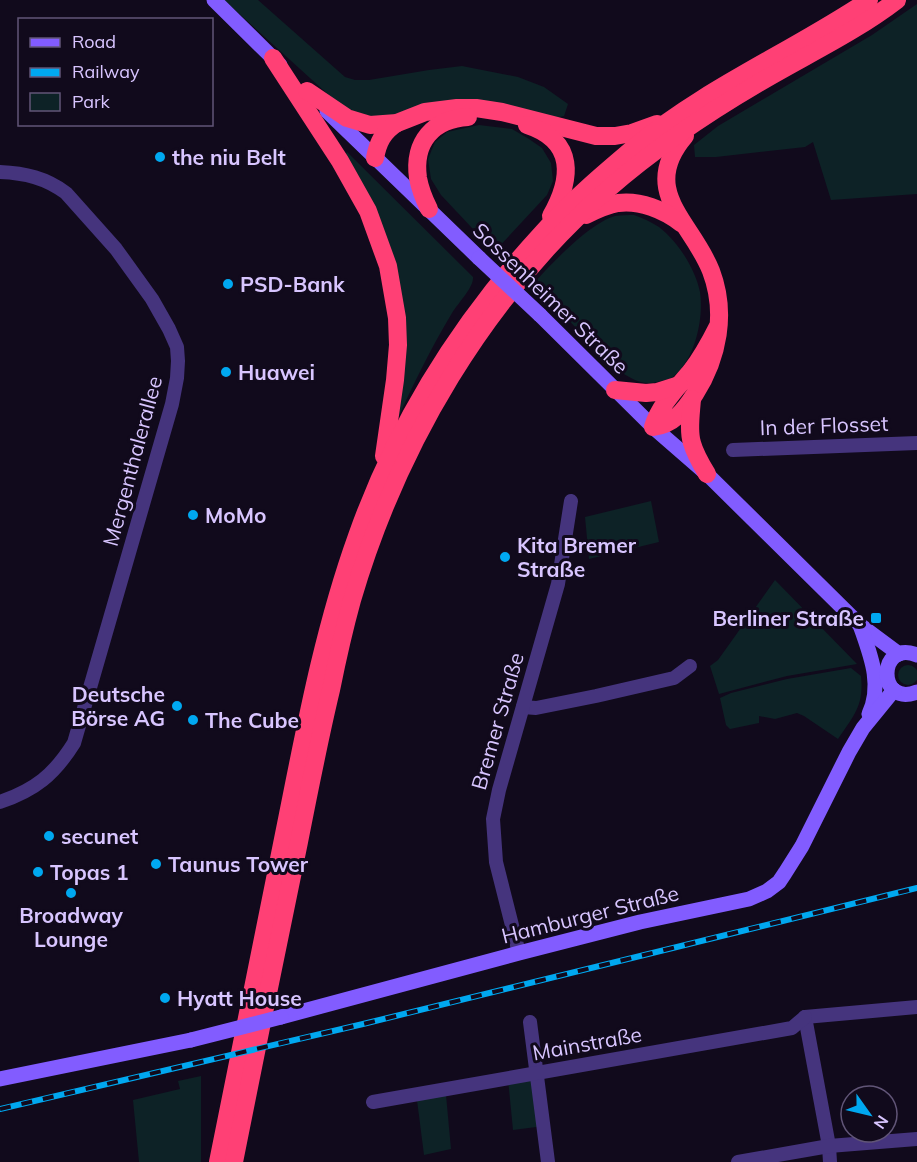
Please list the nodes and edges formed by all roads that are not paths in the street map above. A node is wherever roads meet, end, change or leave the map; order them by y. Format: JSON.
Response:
{"nodes":[{"id":1,"x":214,"y":0,"type":"edge"},
{"id":2,"x":869,"y":0,"type":"edge"},
{"id":3,"x":897,"y":0,"type":"edge"},
{"id":4,"x":273,"y":58,"type":"junction"},
{"id":5,"x":307,"y":92,"type":"junction"},
{"id":6,"x":703,"y":117,"type":"junction"},
{"id":7,"x":670,"y":119,"type":"junction"},
{"id":8,"x":397,"y":123,"type":"junction"},
{"id":9,"x":375,"y":158,"type":"junction"},
{"id":10,"x":0,"y":172,"type":"edge"},
{"id":11,"x":429,"y":209,"type":"junction"},
{"id":12,"x":572,"y":223,"type":"junction"},
{"id":13,"x":684,"y":226,"type":"junction"},
{"id":14,"x":543,"y":231,"type":"junction"},
{"id":15,"x":718,"y":326,"type":"junction"},
{"id":16,"x":679,"y":385,"type":"junction"},
{"id":17,"x":615,"y":390,"type":"junction"},
{"id":18,"x":692,"y":399,"type":"junction"},
{"id":19,"x":653,"y":427,"type":"junction"},
{"id":20,"x":917,"y":443,"type":"edge"},
{"id":21,"x":733,"y":450,"type":"dead end"},
{"id":22,"x":706,"y":474,"type":"junction"},
{"id":23,"x":380,"y":477,"type":"junction"},
{"id":24,"x":571,"y":501,"type":"dead end"},
{"id":25,"x":860,"y":625,"type":"junction"},
{"id":26,"x":917,"y":655,"type":"edge"},
{"id":27,"x":894,"y":659,"type":"junction"},
{"id":28,"x":690,"y":666,"type":"dead end"},
{"id":29,"x":894,"y":690,"type":"junction"},
{"id":30,"x":917,"y":692,"type":"edge"},
{"id":31,"x":523,"y":707,"type":"junction"},
{"id":32,"x":863,"y":728,"type":"junction"},
{"id":33,"x":0,"y":802,"type":"edge"},
{"id":34,"x":519,"y":953,"type":"junction"},
{"id":35,"x":917,"y":1007,"type":"edge"},
{"id":36,"x":805,"y":1017,"type":"junction"},
{"id":37,"x":530,"y":1022,"type":"dead end"},
{"id":38,"x":537,"y":1074,"type":"junction"},
{"id":39,"x":0,"y":1079,"type":"edge"},
{"id":40,"x":373,"y":1102,"type":"dead end"},
{"id":41,"x":917,"y":1139,"type":"edge"},
{"id":42,"x":829,"y":1146,"type":"junction"},
{"id":43,"x":218,"y":1162,"type":"edge"},
{"id":44,"x":234,"y":1162,"type":"edge"},
{"id":45,"x":548,"y":1162,"type":"edge"},
{"id":46,"x":738,"y":1162,"type":"edge"},
{"id":47,"x":830,"y":1162,"type":"edge"}],
"edges":[{"from":1,"to":4,"type":"street","name":"Sossenheimer Straße"},
{"from":2,"to":7,"type":"highway"},
{"from":3,"to":6,"type":"highway"},
{"from":4,"to":5,"type":"street","name":"Sossenheimer Straße"},
{"from":4,"to":23,"type":"highway"},
{"from":5,"to":8,"type":"highway"},
{"from":5,"to":9,"type":"street","name":"Sossenheimer Straße"},
{"from":6,"to":12,"type":"highway"},
{"from":6,"to":13,"type":"highway"},
{"from":7,"to":8,"type":"highway"},
{"from":7,"to":14,"type":"highway"},
{"from":8,"to":9,"type":"highway"},
{"from":9,"to":11,"type":"street","name":"Sossenheimer Straße"},
{"from":10,"to":33,"type":"street","name":"Mergenthalerallee"},
{"from":11,"to":14,"type":"highway"},
{"from":11,"to":17,"type":"street","name":"Sossenheimer Straße","bridge":true},
{"from":12,"to":13,"type":"highway"},
{"from":12,"to":44,"type":"highway"},
{"from":13,"to":15,"type":"highway"},
{"from":14,"to":23,"type":"highway"},
{"from":15,"to":16,"type":"highway"},
{"from":15,"to":18,"type":"highway"},
{"from":16,"to":17,"type":"highway"},
{"from":16,"to":19,"type":"highway"},
{"from":17,"to":19,"type":"street","name":"Sossenheimer Straße"},
{"from":18,"to":19,"type":"highway"},
{"from":18,"to":22,"type":"highway"},
{"from":19,"to":22,"type":"street","name":"Sossenheimer Straße"},
{"from":20,"to":21,"type":"street","name":"In der Flosset"},
{"from":22,"to":25,"type":"street","name":"Sossenheimer Straße"},
{"from":23,"to":43,"type":"highway"},
{"from":24,"to":31,"type":"street","name":"Bremer Straße"},
{"from":25,"to":27,"type":"street","name":"Sossenheimer Straße"},
{"from":25,"to":32,"type":"street"},
{"from":26,"to":27,"type":"street"},
{"from":27,"to":29,"type":"street"},
{"from":28,"to":31,"type":"street"},
{"from":29,"to":30,"type":"street"},
{"from":29,"to":32,"type":"street","name":"Hamburger Straße"},
{"from":31,"to":34,"type":"street","name":"Bremer Straße"},
{"from":32,"to":34,"type":"street","name":"Hamburger Straße"},
{"from":34,"to":39,"type":"street","name":"Hamburger Straße","bridge":true},
{"from":35,"to":36,"type":"street"},
{"from":36,"to":38,"type":"street","name":"Mainstraße"},
{"from":36,"to":42,"type":"street"},
{"from":37,"to":38,"type":"street"},
{"from":38,"to":40,"type":"street","name":"Mainstraße"},
{"from":38,"to":45,"type":"street"},
{"from":41,"to":42,"type":"street"},
{"from":42,"to":46,"type":"street"},
{"from":42,"to":47,"type":"street"}]}
